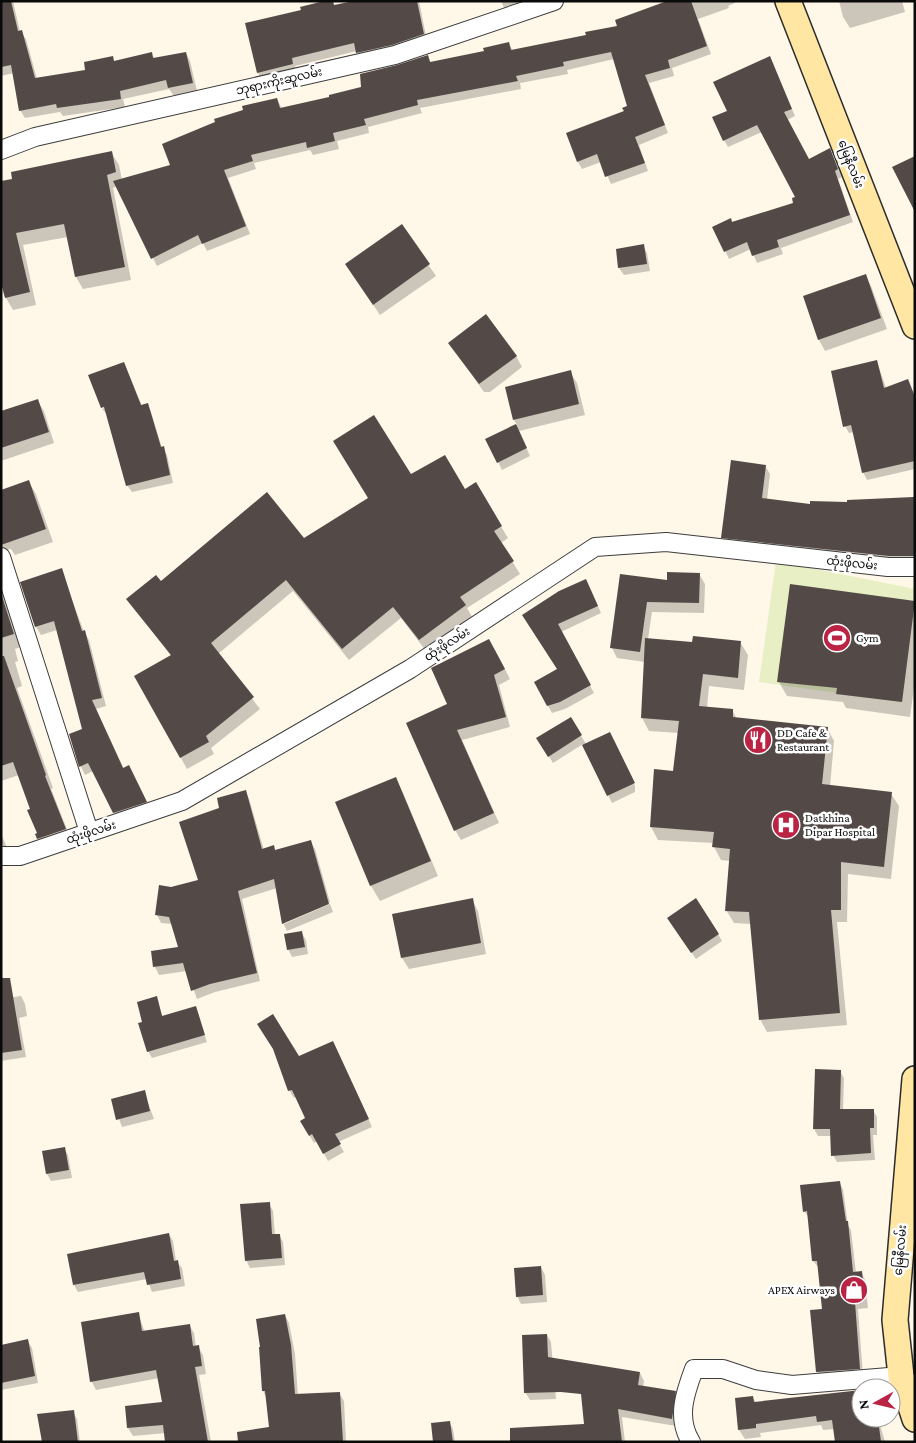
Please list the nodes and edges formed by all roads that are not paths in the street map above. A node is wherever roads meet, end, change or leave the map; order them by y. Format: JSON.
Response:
{"nodes":[{"id":1,"x":554,"y":1,"type":"edge"},
{"id":2,"x":788,"y":1,"type":"edge"},
{"id":3,"x":1,"y":150,"type":"edge"},
{"id":4,"x":915,"y":326,"type":"edge"},
{"id":5,"x":1,"y":557,"type":"edge"},
{"id":6,"x":915,"y":567,"type":"edge"},
{"id":7,"x":89,"y":832,"type":"junction"},
{"id":8,"x":1,"y":856,"type":"edge"},
{"id":9,"x":915,"y":1079,"type":"edge"},
{"id":10,"x":901,"y":1376,"type":"junction"},
{"id":11,"x":915,"y":1419,"type":"edge"},
{"id":12,"x":691,"y":1442,"type":"edge"}],
"edges":[{"from":1,"to":3,"type":"street","name":"ဘုရားကိုးဆူလမ်း"},
{"from":2,"to":4,"type":"main road","name":"မြေနီလမ်း"},
{"from":5,"to":7,"type":"street"},
{"from":6,"to":7,"type":"street","name":"ထုံးဖိုလမ်း"},
{"from":7,"to":8,"type":"street","name":"ထုံးဖိုလမ်း"},
{"from":9,"to":10,"type":"main road","name":"မြေနီလမ်း"},
{"from":10,"to":11,"type":"main road","name":"မြေနီလမ်း"},
{"from":10,"to":12,"type":"street"}]}
